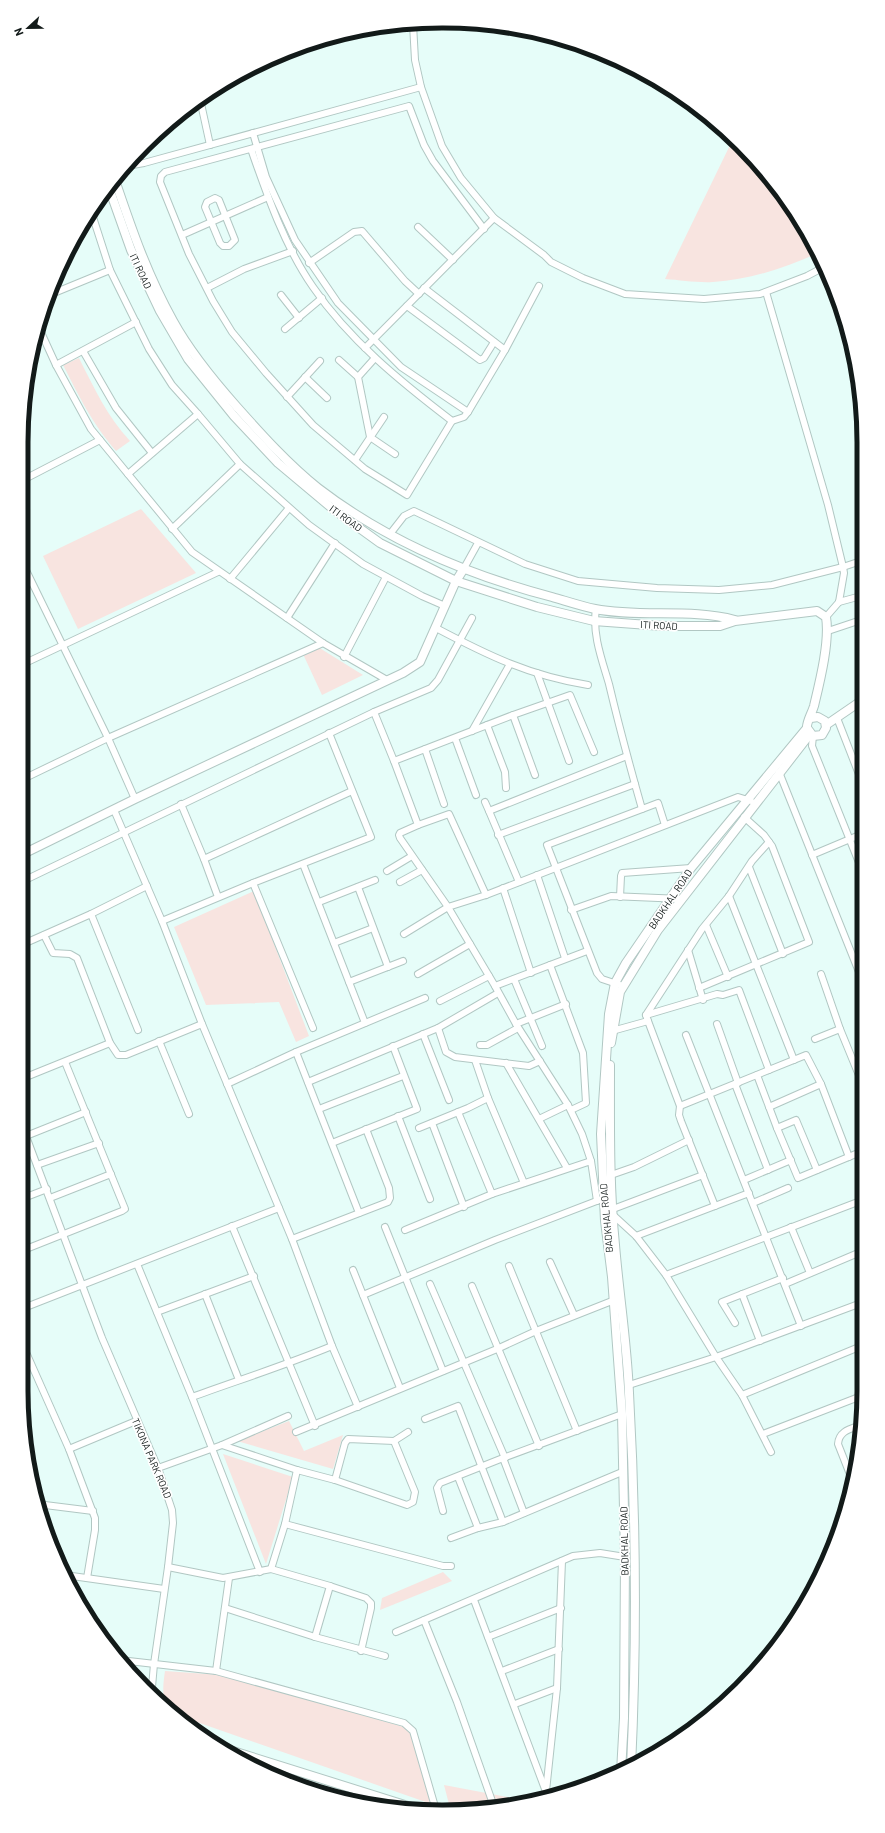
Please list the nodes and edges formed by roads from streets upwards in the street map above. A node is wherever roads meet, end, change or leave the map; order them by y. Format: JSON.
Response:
{"nodes":[{"id":1,"x":413,"y":29,"type":"edge"},
{"id":2,"x":421,"y":87,"type":"junction"},
{"id":3,"x":201,"y":106,"type":"edge"},
{"id":4,"x":253,"y":133,"type":"junction"},
{"id":5,"x":210,"y":145,"type":"junction"},
{"id":6,"x":254,"y":148,"type":"junction"},
{"id":7,"x":136,"y":164,"type":"edge"},
{"id":8,"x":117,"y":186,"type":"edge"},
{"id":9,"x":111,"y":194,"type":"edge"},
{"id":10,"x":268,"y":197,"type":"junction"},
{"id":11,"x":226,"y":216,"type":"junction"},
{"id":12,"x":494,"y":218,"type":"junction"},
{"id":13,"x":94,"y":219,"type":"edge"},
{"id":14,"x":211,"y":222,"type":"junction"},
{"id":15,"x":418,"y":227,"type":"dead end"},
{"id":16,"x":484,"y":229,"type":"junction"},
{"id":17,"x":182,"y":235,"type":"junction"},
{"id":18,"x":293,"y":251,"type":"junction"},
{"id":19,"x":453,"y":260,"type":"junction"},
{"id":20,"x":309,"y":263,"type":"junction"},
{"id":21,"x":110,"y":270,"type":"junction"},
{"id":22,"x":819,"y":270,"type":"edge"},
{"id":23,"x":539,"y":286,"type":"dead end"},
{"id":24,"x":207,"y":288,"type":"junction"},
{"id":25,"x":424,"y":288,"type":"junction"},
{"id":26,"x":57,"y":292,"type":"edge"},
{"id":27,"x":766,"y":292,"type":"junction"},
{"id":28,"x":419,"y":294,"type":"junction"},
{"id":29,"x":281,"y":295,"type":"dead end"},
{"id":30,"x":322,"y":298,"type":"junction"},
{"id":31,"x":407,"y":306,"type":"junction"},
{"id":32,"x":299,"y":318,"type":"junction"},
{"id":33,"x":136,"y":322,"type":"junction"},
{"id":34,"x":285,"y":330,"type":"dead end"},
{"id":35,"x":42,"y":335,"type":"edge"},
{"id":36,"x":373,"y":339,"type":"junction"},
{"id":37,"x":494,"y":342,"type":"junction"},
{"id":38,"x":365,"y":348,"type":"junction"},
{"id":39,"x":83,"y":350,"type":"junction"},
{"id":40,"x":505,"y":350,"type":"junction"},
{"id":41,"x":375,"y":358,"type":"junction"},
{"id":42,"x":339,"y":360,"type":"dead end"},
{"id":43,"x":320,"y":361,"type":"dead end"},
{"id":44,"x":56,"y":365,"type":"junction"},
{"id":45,"x":305,"y":377,"type":"junction"},
{"id":46,"x":358,"y":377,"type":"junction"},
{"id":47,"x":287,"y":396,"type":"junction"},
{"id":48,"x":327,"y":398,"type":"dead end"},
{"id":49,"x":468,"y":412,"type":"junction"},
{"id":50,"x":198,"y":414,"type":"junction"},
{"id":51,"x":384,"y":417,"type":"dead end"},
{"id":52,"x":452,"y":421,"type":"junction"},
{"id":53,"x":370,"y":437,"type":"junction"},
{"id":54,"x":100,"y":440,"type":"junction"},
{"id":55,"x":152,"y":453,"type":"junction"},
{"id":56,"x":395,"y":454,"type":"dead end"},
{"id":57,"x":355,"y":460,"type":"junction"},
{"id":58,"x":240,"y":464,"type":"junction"},
{"id":59,"x":128,"y":474,"type":"junction"},
{"id":60,"x":28,"y":477,"type":"edge"},
{"id":61,"x":289,"y":508,"type":"junction"},
{"id":62,"x":172,"y":529,"type":"junction"},
{"id":63,"x":390,"y":534,"type":"junction"},
{"id":64,"x":335,"y":543,"type":"junction"},
{"id":65,"x":478,"y":543,"type":"junction"},
{"id":66,"x":857,"y":562,"type":"edge"},
{"id":67,"x":843,"y":567,"type":"junction"},
{"id":68,"x":463,"y":570,"type":"junction"},
{"id":69,"x":218,"y":572,"type":"junction"},
{"id":70,"x":28,"y":575,"type":"edge"},
{"id":71,"x":386,"y":577,"type":"junction"},
{"id":72,"x":230,"y":579,"type":"junction"},
{"id":73,"x":456,"y":582,"type":"junction"},
{"id":74,"x":857,"y":597,"type":"edge"},
{"id":75,"x":839,"y":602,"type":"junction"},
{"id":76,"x":445,"y":606,"type":"junction"},
{"id":77,"x":596,"y":609,"type":"junction"},
{"id":78,"x":826,"y":617,"type":"junction"},
{"id":79,"x":287,"y":618,"type":"junction"},
{"id":80,"x":472,"y":618,"type":"dead end"},
{"id":81,"x":594,"y":621,"type":"junction"},
{"id":82,"x":735,"y":621,"type":"junction"},
{"id":83,"x":857,"y":621,"type":"edge"},
{"id":84,"x":436,"y":628,"type":"junction"},
{"id":85,"x":828,"y":631,"type":"junction"},
{"id":86,"x":461,"y":641,"type":"junction"},
{"id":87,"x":323,"y":643,"type":"junction"},
{"id":88,"x":62,"y":645,"type":"junction"},
{"id":89,"x":344,"y":657,"type":"junction"},
{"id":90,"x":28,"y":662,"type":"edge"},
{"id":91,"x":510,"y":664,"type":"junction"},
{"id":92,"x":537,"y":673,"type":"junction"},
{"id":93,"x":387,"y":680,"type":"junction"},
{"id":94,"x":566,"y":682,"type":"junction"},
{"id":95,"x":588,"y":685,"type":"dead end"},
{"id":96,"x":570,"y":695,"type":"junction"},
{"id":97,"x":547,"y":703,"type":"junction"},
{"id":98,"x":857,"y":704,"type":"edge"},
{"id":99,"x":374,"y":712,"type":"junction"},
{"id":100,"x":513,"y":715,"type":"junction"},
{"id":101,"x":811,"y":718,"type":"junction"},
{"id":102,"x":836,"y":718,"type":"junction"},
{"id":103,"x":487,"y":725,"type":"junction"},
{"id":104,"x":826,"y":725,"type":"junction"},
{"id":105,"x":472,"y":731,"type":"junction"},
{"id":106,"x":329,"y":733,"type":"junction"},
{"id":107,"x":810,"y":733,"type":"junction"},
{"id":108,"x":108,"y":738,"type":"junction"},
{"id":109,"x":455,"y":738,"type":"junction"},
{"id":110,"x":425,"y":749,"type":"junction"},
{"id":111,"x":594,"y":752,"type":"dead end"},
{"id":112,"x":627,"y":756,"type":"junction"},
{"id":113,"x":394,"y":761,"type":"junction"},
{"id":114,"x":569,"y":761,"type":"dead end"},
{"id":115,"x":857,"y":770,"type":"edge"},
{"id":116,"x":780,"y":772,"type":"junction"},
{"id":117,"x":535,"y":775,"type":"dead end"},
{"id":118,"x":28,"y":777,"type":"edge"},
{"id":119,"x":635,"y":784,"type":"junction"},
{"id":120,"x":506,"y":788,"type":"dead end"},
{"id":121,"x":352,"y":791,"type":"junction"},
{"id":122,"x":476,"y":795,"type":"dead end"},
{"id":123,"x":135,"y":799,"type":"junction"},
{"id":124,"x":747,"y":799,"type":"junction"},
{"id":125,"x":485,"y":802,"type":"dead end"},
{"id":126,"x":755,"y":803,"type":"junction"},
{"id":127,"x":181,"y":804,"type":"junction"},
{"id":128,"x":444,"y":804,"type":"dead end"},
{"id":129,"x":642,"y":809,"type":"junction"},
{"id":130,"x":114,"y":810,"type":"junction"},
{"id":131,"x":489,"y":811,"type":"junction"},
{"id":132,"x":744,"y":817,"type":"junction"},
{"id":133,"x":418,"y":825,"type":"junction"},
{"id":134,"x":665,"y":825,"type":"junction"},
{"id":135,"x":124,"y":832,"type":"junction"},
{"id":136,"x":498,"y":835,"type":"junction"},
{"id":137,"x":857,"y":836,"type":"edge"},
{"id":138,"x":849,"y":839,"type":"junction"},
{"id":139,"x":769,"y":842,"type":"junction"},
{"id":140,"x":28,"y":852,"type":"edge"},
{"id":141,"x":812,"y":855,"type":"junction"},
{"id":142,"x":412,"y":856,"type":"junction"},
{"id":143,"x":857,"y":858,"type":"edge"},
{"id":144,"x":204,"y":859,"type":"junction"},
{"id":145,"x":303,"y":864,"type":"junction"},
{"id":146,"x":749,"y":867,"type":"junction"},
{"id":147,"x":556,"y":868,"type":"junction"},
{"id":148,"x":691,"y":868,"type":"junction"},
{"id":149,"x":422,"y":870,"type":"junction"},
{"id":150,"x":387,"y":871,"type":"dead end"},
{"id":151,"x":537,"y":875,"type":"junction"},
{"id":152,"x":28,"y":879,"type":"edge"},
{"id":153,"x":375,"y":880,"type":"dead end"},
{"id":154,"x":400,"y":882,"type":"dead end"},
{"id":155,"x":519,"y":882,"type":"junction"},
{"id":156,"x":253,"y":883,"type":"junction"},
{"id":157,"x":147,"y":886,"type":"junction"},
{"id":158,"x":358,"y":887,"type":"junction"},
{"id":159,"x":503,"y":888,"type":"junction"},
{"id":160,"x":486,"y":895,"type":"junction"},
{"id":161,"x":729,"y":896,"type":"junction"},
{"id":162,"x":218,"y":897,"type":"junction"},
{"id":163,"x":620,"y":897,"type":"junction"},
{"id":164,"x":670,"y":898,"type":"junction"},
{"id":165,"x":682,"y":899,"type":"junction"},
{"id":166,"x":319,"y":902,"type":"junction"},
{"id":167,"x":448,"y":907,"type":"junction"},
{"id":168,"x":571,"y":910,"type":"junction"},
{"id":169,"x":90,"y":914,"type":"junction"},
{"id":170,"x":162,"y":921,"type":"junction"},
{"id":171,"x":706,"y":925,"type":"junction"},
{"id":172,"x":373,"y":928,"type":"junction"},
{"id":173,"x":404,"y":934,"type":"dead end"},
{"id":174,"x":44,"y":936,"type":"junction"},
{"id":175,"x":28,"y":942,"type":"edge"},
{"id":176,"x":334,"y":943,"type":"junction"},
{"id":177,"x":470,"y":944,"type":"junction"},
{"id":178,"x":587,"y":950,"type":"junction"},
{"id":179,"x":688,"y":950,"type":"junction"},
{"id":180,"x":783,"y":954,"type":"junction"},
{"id":181,"x":565,"y":958,"type":"junction"},
{"id":182,"x":403,"y":961,"type":"dead end"},
{"id":183,"x":550,"y":965,"type":"junction"},
{"id":184,"x":756,"y":965,"type":"junction"},
{"id":185,"x":388,"y":967,"type":"junction"},
{"id":186,"x":857,"y":969,"type":"edge"},
{"id":187,"x":531,"y":973,"type":"junction"},
{"id":188,"x":418,"y":974,"type":"dead end"},
{"id":189,"x":821,"y":974,"type":"dead end"},
{"id":190,"x":489,"y":976,"type":"junction"},
{"id":191,"x":728,"y":977,"type":"junction"},
{"id":192,"x":514,"y":979,"type":"junction"},
{"id":193,"x":349,"y":982,"type":"junction"},
{"id":194,"x":619,"y":984,"type":"junction"},
{"id":195,"x":495,"y":986,"type":"junction"},
{"id":196,"x":699,"y":988,"type":"junction"},
{"id":197,"x":498,"y":993,"type":"junction"},
{"id":198,"x":425,"y":998,"type":"dead end"},
{"id":199,"x":703,"y":1000,"type":"junction"},
{"id":200,"x":440,"y":1001,"type":"dead end"},
{"id":201,"x":566,"y":1004,"type":"junction"},
{"id":202,"x":530,"y":1018,"type":"junction"},
{"id":203,"x":647,"y":1018,"type":"junction"},
{"id":204,"x":365,"y":1023,"type":"junction"},
{"id":205,"x":202,"y":1024,"type":"junction"},
{"id":206,"x":717,"y":1024,"type":"dead end"},
{"id":207,"x":517,"y":1026,"type":"junction"},
{"id":208,"x":313,"y":1028,"type":"dead end"},
{"id":209,"x":438,"y":1028,"type":"junction"},
{"id":210,"x":840,"y":1029,"type":"junction"},
{"id":211,"x":138,"y":1030,"type":"dead end"},
{"id":212,"x":612,"y":1031,"type":"junction"},
{"id":213,"x":423,"y":1034,"type":"junction"},
{"id":214,"x":686,"y":1035,"type":"dead end"},
{"id":215,"x":815,"y":1039,"type":"dead end"},
{"id":216,"x":159,"y":1041,"type":"junction"},
{"id":217,"x":110,"y":1043,"type":"junction"},
{"id":218,"x":480,"y":1045,"type":"dead end"},
{"id":219,"x":392,"y":1046,"type":"junction"},
{"id":220,"x":542,"y":1046,"type":"dead end"},
{"id":221,"x":296,"y":1052,"type":"junction"},
{"id":222,"x":475,"y":1060,"type":"junction"},
{"id":223,"x":794,"y":1060,"type":"junction"},
{"id":224,"x":540,"y":1061,"type":"junction"},
{"id":225,"x":65,"y":1062,"type":"junction"},
{"id":226,"x":506,"y":1063,"type":"junction"},
{"id":227,"x":769,"y":1070,"type":"junction"},
{"id":228,"x":857,"y":1070,"type":"edge"},
{"id":229,"x":758,"y":1075,"type":"junction"},
{"id":230,"x":28,"y":1076,"type":"edge"},
{"id":231,"x":403,"y":1076,"type":"junction"},
{"id":232,"x":308,"y":1082,"type":"junction"},
{"id":233,"x":227,"y":1084,"type":"junction"},
{"id":234,"x":736,"y":1084,"type":"junction"},
{"id":235,"x":821,"y":1084,"type":"junction"},
{"id":236,"x":709,"y":1095,"type":"junction"},
{"id":237,"x":488,"y":1098,"type":"junction"},
{"id":238,"x":449,"y":1100,"type":"dead end"},
{"id":239,"x":680,"y":1106,"type":"junction"},
{"id":240,"x":769,"y":1107,"type":"junction"},
{"id":241,"x":569,"y":1108,"type":"junction"},
{"id":242,"x":319,"y":1109,"type":"junction"},
{"id":243,"x":86,"y":1112,"type":"junction"},
{"id":244,"x":458,"y":1112,"type":"junction"},
{"id":245,"x":189,"y":1114,"type":"dead end"},
{"id":246,"x":398,"y":1116,"type":"junction"},
{"id":247,"x":539,"y":1119,"type":"junction"},
{"id":248,"x":432,"y":1123,"type":"junction"},
{"id":249,"x":419,"y":1128,"type":"dead end"},
{"id":250,"x":777,"y":1128,"type":"junction"},
{"id":251,"x":366,"y":1129,"type":"junction"},
{"id":252,"x":28,"y":1135,"type":"edge"},
{"id":253,"x":689,"y":1140,"type":"junction"},
{"id":254,"x":28,"y":1141,"type":"edge"},
{"id":255,"x":99,"y":1143,"type":"junction"},
{"id":256,"x":332,"y":1143,"type":"junction"},
{"id":257,"x":857,"y":1154,"type":"edge"},
{"id":258,"x":849,"y":1157,"type":"junction"},
{"id":259,"x":791,"y":1160,"type":"junction"},
{"id":260,"x":591,"y":1161,"type":"junction"},
{"id":261,"x":37,"y":1165,"type":"junction"},
{"id":262,"x":568,"y":1168,"type":"junction"},
{"id":263,"x":768,"y":1170,"type":"junction"},
{"id":264,"x":817,"y":1170,"type":"junction"},
{"id":265,"x":112,"y":1174,"type":"junction"},
{"id":266,"x":611,"y":1175,"type":"junction"},
{"id":267,"x":703,"y":1175,"type":"junction"},
{"id":268,"x":744,"y":1180,"type":"junction"},
{"id":269,"x":524,"y":1183,"type":"junction"},
{"id":270,"x":788,"y":1188,"type":"dead end"},
{"id":271,"x":46,"y":1189,"type":"junction"},
{"id":272,"x":749,"y":1193,"type":"junction"},
{"id":273,"x":492,"y":1194,"type":"junction"},
{"id":274,"x":612,"y":1195,"type":"junction"},
{"id":275,"x":28,"y":1196,"type":"edge"},
{"id":276,"x":50,"y":1198,"type":"junction"},
{"id":277,"x":430,"y":1199,"type":"dead end"},
{"id":278,"x":600,"y":1200,"type":"junction"},
{"id":279,"x":857,"y":1202,"type":"edge"},
{"id":280,"x":753,"y":1203,"type":"junction"},
{"id":281,"x":715,"y":1206,"type":"junction"},
{"id":282,"x":464,"y":1207,"type":"junction"},
{"id":283,"x":279,"y":1208,"type":"junction"},
{"id":284,"x":613,"y":1212,"type":"junction"},
{"id":285,"x":359,"y":1213,"type":"junction"},
{"id":286,"x":232,"y":1226,"type":"junction"},
{"id":287,"x":385,"y":1227,"type":"dead end"},
{"id":288,"x":791,"y":1227,"type":"junction"},
{"id":289,"x":405,"y":1230,"type":"dead end"},
{"id":290,"x":64,"y":1234,"type":"junction"},
{"id":291,"x":636,"y":1236,"type":"junction"},
{"id":292,"x":766,"y":1236,"type":"junction"},
{"id":293,"x":292,"y":1239,"type":"junction"},
{"id":294,"x":28,"y":1248,"type":"edge"},
{"id":295,"x":857,"y":1254,"type":"edge"},
{"id":296,"x":550,"y":1262,"type":"dead end"},
{"id":297,"x":137,"y":1264,"type":"junction"},
{"id":298,"x":509,"y":1266,"type":"dead end"},
{"id":299,"x":353,"y":1270,"type":"dead end"},
{"id":300,"x":810,"y":1273,"type":"junction"},
{"id":301,"x":666,"y":1275,"type":"junction"},
{"id":302,"x":254,"y":1276,"type":"junction"},
{"id":303,"x":405,"y":1278,"type":"junction"},
{"id":304,"x":784,"y":1281,"type":"junction"},
{"id":305,"x":83,"y":1284,"type":"junction"},
{"id":306,"x":430,"y":1284,"type":"dead end"},
{"id":307,"x":472,"y":1286,"type":"dead end"},
{"id":308,"x":205,"y":1294,"type":"junction"},
{"id":309,"x":742,"y":1294,"type":"junction"},
{"id":310,"x":364,"y":1295,"type":"junction"},
{"id":311,"x":617,"y":1299,"type":"junction"},
{"id":312,"x":857,"y":1305,"type":"edge"},
{"id":313,"x":28,"y":1306,"type":"edge"},
{"id":314,"x":157,"y":1312,"type":"junction"},
{"id":315,"x":574,"y":1315,"type":"junction"},
{"id":316,"x":735,"y":1323,"type":"dead end"},
{"id":317,"x":802,"y":1326,"type":"junction"},
{"id":318,"x":536,"y":1331,"type":"junction"},
{"id":319,"x":760,"y":1341,"type":"junction"},
{"id":320,"x":332,"y":1346,"type":"junction"},
{"id":321,"x":857,"y":1348,"type":"edge"},
{"id":322,"x":497,"y":1349,"type":"junction"},
{"id":323,"x":28,"y":1357,"type":"edge"},
{"id":324,"x":716,"y":1357,"type":"junction"},
{"id":325,"x":290,"y":1363,"type":"junction"},
{"id":326,"x":465,"y":1363,"type":"junction"},
{"id":327,"x":443,"y":1371,"type":"junction"},
{"id":328,"x":239,"y":1380,"type":"junction"},
{"id":329,"x":629,"y":1385,"type":"junction"},
{"id":330,"x":400,"y":1388,"type":"junction"},
{"id":331,"x":742,"y":1395,"type":"junction"},
{"id":332,"x":192,"y":1398,"type":"junction"},
{"id":333,"x":857,"y":1398,"type":"edge"},
{"id":334,"x":358,"y":1407,"type":"junction"},
{"id":335,"x":622,"y":1414,"type":"junction"},
{"id":336,"x":288,"y":1416,"type":"dead end"},
{"id":337,"x":425,"y":1419,"type":"dead end"},
{"id":338,"x":136,"y":1421,"type":"junction"},
{"id":339,"x":315,"y":1426,"type":"junction"},
{"id":340,"x":855,"y":1427,"type":"edge"},
{"id":341,"x":296,"y":1432,"type":"dead end"},
{"id":342,"x":408,"y":1432,"type":"dead end"},
{"id":343,"x":577,"y":1432,"type":"junction"},
{"id":344,"x":763,"y":1434,"type":"junction"},
{"id":345,"x":394,"y":1441,"type":"junction"},
{"id":346,"x":222,"y":1445,"type":"junction"},
{"id":347,"x":539,"y":1446,"type":"junction"},
{"id":348,"x":69,"y":1449,"type":"junction"},
{"id":349,"x":211,"y":1449,"type":"junction"},
{"id":350,"x":771,"y":1452,"type":"dead end"},
{"id":351,"x":504,"y":1458,"type":"junction"},
{"id":352,"x":482,"y":1467,"type":"junction"},
{"id":353,"x":158,"y":1468,"type":"junction"},
{"id":354,"x":297,"y":1470,"type":"junction"},
{"id":355,"x":622,"y":1472,"type":"junction"},
{"id":356,"x":849,"y":1472,"type":"edge"},
{"id":357,"x":458,"y":1477,"type":"junction"},
{"id":358,"x":335,"y":1480,"type":"junction"},
{"id":359,"x":44,"y":1505,"type":"edge"},
{"id":360,"x":92,"y":1511,"type":"junction"},
{"id":361,"x":443,"y":1511,"type":"dead end"},
{"id":362,"x":524,"y":1513,"type":"junction"},
{"id":363,"x":503,"y":1522,"type":"junction"},
{"id":364,"x":285,"y":1524,"type":"junction"},
{"id":365,"x":478,"y":1528,"type":"junction"},
{"id":366,"x":451,"y":1538,"type":"dead end"},
{"id":367,"x":625,"y":1557,"type":"junction"},
{"id":368,"x":562,"y":1561,"type":"junction"},
{"id":369,"x":451,"y":1566,"type":"dead end"},
{"id":370,"x":168,"y":1567,"type":"junction"},
{"id":371,"x":271,"y":1569,"type":"junction"},
{"id":372,"x":260,"y":1572,"type":"junction"},
{"id":373,"x":72,"y":1576,"type":"edge"},
{"id":374,"x":87,"y":1578,"type":"junction"},
{"id":375,"x":229,"y":1578,"type":"junction"},
{"id":376,"x":330,"y":1586,"type":"junction"},
{"id":377,"x":164,"y":1589,"type":"junction"},
{"id":378,"x":474,"y":1600,"type":"junction"},
{"id":379,"x":225,"y":1608,"type":"junction"},
{"id":380,"x":561,"y":1608,"type":"junction"},
{"id":381,"x":424,"y":1620,"type":"junction"},
{"id":382,"x":396,"y":1632,"type":"dead end"},
{"id":383,"x":315,"y":1637,"type":"junction"},
{"id":384,"x":488,"y":1637,"type":"junction"},
{"id":385,"x":560,"y":1649,"type":"junction"},
{"id":386,"x":361,"y":1651,"type":"junction"},
{"id":387,"x":385,"y":1656,"type":"dead end"},
{"id":388,"x":129,"y":1661,"type":"edge"},
{"id":389,"x":154,"y":1664,"type":"junction"},
{"id":390,"x":216,"y":1671,"type":"junction"},
{"id":391,"x":502,"y":1671,"type":"junction"},
{"id":392,"x":150,"y":1685,"type":"edge"},
{"id":393,"x":557,"y":1688,"type":"junction"},
{"id":394,"x":514,"y":1704,"type":"junction"},
{"id":395,"x":247,"y":1755,"type":"edge"},
{"id":396,"x":631,"y":1759,"type":"edge"},
{"id":397,"x":621,"y":1764,"type":"edge"},
{"id":398,"x":546,"y":1792,"type":"edge"},
{"id":399,"x":547,"y":1792,"type":"edge"},
{"id":400,"x":394,"y":1802,"type":"edge"},
{"id":401,"x":492,"y":1802,"type":"edge"},
{"id":402,"x":434,"y":1805,"type":"edge"}],
"edges":[{"from":1,"to":2,"type":"street"},
{"from":2,"to":4,"type":"street"},
{"from":2,"to":12,"type":"street"},
{"from":3,"to":5,"type":"street"},
{"from":4,"to":5,"type":"street"},
{"from":4,"to":6,"type":"street"},
{"from":5,"to":7,"type":"street"},
{"from":6,"to":10,"type":"street"},
{"from":6,"to":16,"type":"street"},
{"from":6,"to":17,"type":"street"},
{"from":6,"to":20,"type":"street"},
{"from":8,"to":63,"type":"street","name":"ITI ROAD"},
{"from":9,"to":73,"type":"street","name":"ITI ROAD"},
{"from":10,"to":11,"type":"street"},
{"from":10,"to":18,"type":"street"},
{"from":11,"to":14,"type":"street"},
{"from":11,"to":14,"type":"street"},
{"from":11,"to":14,"type":"street"},
{"from":12,"to":16,"type":"street"},
{"from":12,"to":27,"type":"street"},
{"from":13,"to":21,"type":"street"},
{"from":14,"to":17,"type":"street"},
{"from":15,"to":19,"type":"street"},
{"from":16,"to":19,"type":"street"},
{"from":17,"to":24,"type":"street"},
{"from":18,"to":24,"type":"street"},
{"from":18,"to":30,"type":"street"},
{"from":19,"to":25,"type":"street"},
{"from":20,"to":28,"type":"street"},
{"from":20,"to":36,"type":"street"},
{"from":21,"to":26,"type":"street"},
{"from":21,"to":33,"type":"street"},
{"from":22,"to":27,"type":"street"},
{"from":23,"to":40,"type":"street"},
{"from":24,"to":47,"type":"street"},
{"from":25,"to":28,"type":"street"},
{"from":25,"to":37,"type":"street"},
{"from":27,"to":67,"type":"street"},
{"from":28,"to":31,"type":"street"},
{"from":29,"to":32,"type":"street"},
{"from":30,"to":32,"type":"street"},
{"from":30,"to":38,"type":"street"},
{"from":31,"to":36,"type":"street"},
{"from":31,"to":37,"type":"street"},
{"from":32,"to":34,"type":"street"},
{"from":33,"to":39,"type":"street"},
{"from":33,"to":50,"type":"street"},
{"from":35,"to":44,"type":"street"},
{"from":36,"to":38,"type":"street"},
{"from":36,"to":49,"type":"street"},
{"from":37,"to":40,"type":"street"},
{"from":38,"to":41,"type":"street"},
{"from":39,"to":44,"type":"street"},
{"from":39,"to":55,"type":"street"},
{"from":40,"to":49,"type":"street"},
{"from":41,"to":46,"type":"street"},
{"from":41,"to":52,"type":"street"},
{"from":42,"to":46,"type":"street"},
{"from":43,"to":45,"type":"street"},
{"from":44,"to":54,"type":"street"},
{"from":45,"to":47,"type":"street"},
{"from":45,"to":48,"type":"street"},
{"from":46,"to":53,"type":"street"},
{"from":47,"to":57,"type":"street"},
{"from":49,"to":52,"type":"street"},
{"from":50,"to":55,"type":"street"},
{"from":50,"to":58,"type":"street"},
{"from":51,"to":53,"type":"street"},
{"from":52,"to":57,"type":"street"},
{"from":53,"to":56,"type":"street"},
{"from":53,"to":57,"type":"street"},
{"from":54,"to":59,"type":"street"},
{"from":54,"to":60,"type":"street"},
{"from":55,"to":59,"type":"street"},
{"from":58,"to":61,"type":"street"},
{"from":58,"to":62,"type":"street"},
{"from":59,"to":62,"type":"street"},
{"from":61,"to":64,"type":"street"},
{"from":61,"to":72,"type":"street"},
{"from":62,"to":69,"type":"street"},
{"from":63,"to":65,"type":"street"},
{"from":63,"to":68,"type":"street","name":"ITI ROAD"},
{"from":64,"to":71,"type":"street"},
{"from":64,"to":79,"type":"street"},
{"from":65,"to":67,"type":"street"},
{"from":65,"to":68,"type":"street"},
{"from":66,"to":67,"type":"street"},
{"from":67,"to":75,"type":"street"},
{"from":68,"to":73,"type":"street"},
{"from":68,"to":77,"type":"street","name":"ITI ROAD"},
{"from":69,"to":72,"type":"street"},
{"from":69,"to":88,"type":"street"},
{"from":70,"to":88,"type":"street"},
{"from":71,"to":76,"type":"street"},
{"from":71,"to":89,"type":"street"},
{"from":72,"to":79,"type":"street"},
{"from":73,"to":76,"type":"street"},
{"from":73,"to":81,"type":"street","name":"ITI ROAD"},
{"from":74,"to":75,"type":"street"},
{"from":75,"to":78,"type":"street"},
{"from":76,"to":84,"type":"street"},
{"from":77,"to":81,"type":"street"},
{"from":77,"to":82,"type":"street","name":"ITI ROAD"},
{"from":78,"to":82,"type":"street","name":"ITI ROAD"},
{"from":78,"to":85,"type":"street"},
{"from":79,"to":87,"type":"street"},
{"from":80,"to":86,"type":"street"},
{"from":81,"to":82,"type":"street","name":"ITI ROAD"},
{"from":81,"to":112,"type":"street"},
{"from":83,"to":85,"type":"street"},
{"from":84,"to":86,"type":"street"},
{"from":84,"to":93,"type":"street"},
{"from":85,"to":101,"type":"street"},
{"from":86,"to":91,"type":"street"},
{"from":86,"to":99,"type":"street"},
{"from":87,"to":89,"type":"street"},
{"from":87,"to":108,"type":"street"},
{"from":88,"to":90,"type":"street"},
{"from":88,"to":108,"type":"street"},
{"from":89,"to":93,"type":"street"},
{"from":91,"to":92,"type":"street"},
{"from":91,"to":105,"type":"street"},
{"from":92,"to":94,"type":"street"},
{"from":92,"to":97,"type":"street"},
{"from":93,"to":123,"type":"street"},
{"from":94,"to":95,"type":"street"},
{"from":94,"to":96,"type":"street"},
{"from":96,"to":97,"type":"street"},
{"from":96,"to":111,"type":"street"},
{"from":97,"to":100,"type":"street"},
{"from":97,"to":114,"type":"street"},
{"from":98,"to":102,"type":"street"},
{"from":99,"to":106,"type":"street"},
{"from":99,"to":113,"type":"street"},
{"from":100,"to":103,"type":"street"},
{"from":100,"to":117,"type":"street"},
{"from":101,"to":104,"type":"street"},
{"from":101,"to":107,"type":"street"},
{"from":102,"to":104,"type":"street"},
{"from":102,"to":115,"type":"street"},
{"from":103,"to":105,"type":"street"},
{"from":103,"to":120,"type":"street"},
{"from":104,"to":107,"type":"street"},
{"from":105,"to":109,"type":"street"},
{"from":106,"to":121,"type":"street"},
{"from":106,"to":127,"type":"street"},
{"from":107,"to":116,"type":"street","name":"BADKHAL ROAD"},
{"from":107,"to":124,"type":"street","name":"BADKHAL ROAD"},
{"from":107,"to":138,"type":"street"},
{"from":108,"to":118,"type":"street"},
{"from":108,"to":123,"type":"street"},
{"from":109,"to":110,"type":"street"},
{"from":109,"to":122,"type":"street"},
{"from":110,"to":113,"type":"street"},
{"from":110,"to":128,"type":"street"},
{"from":112,"to":119,"type":"street"},
{"from":112,"to":131,"type":"street"},
{"from":113,"to":133,"type":"street"},
{"from":116,"to":126,"type":"street","name":"BADKHAL ROAD"},
{"from":116,"to":141,"type":"street"},
{"from":119,"to":129,"type":"street"},
{"from":119,"to":136,"type":"street"},
{"from":121,"to":144,"type":"street"},
{"from":121,"to":145,"type":"street"},
{"from":123,"to":130,"type":"street"},
{"from":124,"to":126,"type":"street"},
{"from":124,"to":134,"type":"street"},
{"from":124,"to":148,"type":"street","name":"BADKHAL ROAD"},
{"from":125,"to":131,"type":"street"},
{"from":126,"to":132,"type":"street","name":"BADKHAL ROAD"},
{"from":127,"to":135,"type":"street"},
{"from":127,"to":144,"type":"street"},
{"from":129,"to":134,"type":"street"},
{"from":129,"to":147,"type":"street"},
{"from":130,"to":135,"type":"street"},
{"from":130,"to":140,"type":"street"},
{"from":131,"to":136,"type":"street"},
{"from":132,"to":139,"type":"street"},
{"from":132,"to":165,"type":"street","name":"BADKHAL ROAD"},
{"from":133,"to":142,"type":"street"},
{"from":133,"to":160,"type":"street"},
{"from":134,"to":147,"type":"street"},
{"from":135,"to":152,"type":"street"},
{"from":135,"to":157,"type":"street"},
{"from":136,"to":155,"type":"street"},
{"from":137,"to":138,"type":"street"},
{"from":138,"to":141,"type":"street"},
{"from":138,"to":143,"type":"street"},
{"from":139,"to":146,"type":"street"},
{"from":139,"to":180,"type":"street"},
{"from":141,"to":186,"type":"street"},
{"from":142,"to":149,"type":"street"},
{"from":142,"to":150,"type":"street"},
{"from":144,"to":162,"type":"street"},
{"from":145,"to":156,"type":"street"},
{"from":145,"to":166,"type":"street"},
{"from":146,"to":161,"type":"street"},
{"from":146,"to":180,"type":"street"},
{"from":147,"to":151,"type":"street"},
{"from":147,"to":168,"type":"street"},
{"from":148,"to":163,"type":"street"},
{"from":148,"to":164,"type":"street","name":"BADKHAL ROAD"},
{"from":149,"to":154,"type":"street"},
{"from":149,"to":167,"type":"street"},
{"from":151,"to":155,"type":"street"},
{"from":151,"to":181,"type":"street"},
{"from":153,"to":158,"type":"street"},
{"from":155,"to":159,"type":"street"},
{"from":156,"to":162,"type":"street"},
{"from":156,"to":208,"type":"street"},
{"from":157,"to":169,"type":"street"},
{"from":157,"to":170,"type":"street"},
{"from":158,"to":166,"type":"street"},
{"from":158,"to":172,"type":"street"},
{"from":159,"to":160,"type":"street"},
{"from":159,"to":187,"type":"street"},
{"from":160,"to":167,"type":"street"},
{"from":161,"to":171,"type":"street"},
{"from":161,"to":184,"type":"street"},
{"from":162,"to":170,"type":"street"},
{"from":163,"to":164,"type":"street"},
{"from":163,"to":168,"type":"street"},
{"from":164,"to":165,"type":"street"},
{"from":164,"to":194,"type":"street","name":"BADKHAL ROAD"},
{"from":165,"to":194,"type":"street","name":"BADKHAL ROAD"},
{"from":166,"to":176,"type":"street"},
{"from":167,"to":173,"type":"street"},
{"from":167,"to":177,"type":"street"},
{"from":168,"to":178,"type":"street"},
{"from":169,"to":174,"type":"street"},
{"from":169,"to":211,"type":"street"},
{"from":170,"to":205,"type":"street"},
{"from":171,"to":179,"type":"street"},
{"from":171,"to":191,"type":"street"},
{"from":172,"to":176,"type":"street"},
{"from":172,"to":185,"type":"street"},
{"from":174,"to":175,"type":"street"},
{"from":174,"to":217,"type":"street"},
{"from":176,"to":193,"type":"street"},
{"from":177,"to":188,"type":"street"},
{"from":177,"to":190,"type":"street"},
{"from":178,"to":181,"type":"street"},
{"from":178,"to":194,"type":"street"},
{"from":179,"to":196,"type":"street"},
{"from":179,"to":203,"type":"street"},
{"from":180,"to":184,"type":"street"},
{"from":181,"to":183,"type":"street"},
{"from":182,"to":185,"type":"street"},
{"from":183,"to":187,"type":"street"},
{"from":183,"to":201,"type":"street"},
{"from":184,"to":191,"type":"street"},
{"from":184,"to":223,"type":"street"},
{"from":185,"to":193,"type":"street"},
{"from":187,"to":192,"type":"street"},
{"from":189,"to":210,"type":"street"},
{"from":190,"to":195,"type":"street"},
{"from":190,"to":200,"type":"street"},
{"from":191,"to":196,"type":"street"},
{"from":192,"to":195,"type":"street"},
{"from":192,"to":202,"type":"street"},
{"from":193,"to":204,"type":"street"},
{"from":194,"to":212,"type":"street","name":"BADKHAL ROAD"},
{"from":194,"to":278,"type":"street","name":"BADKHAL ROAD"},
{"from":195,"to":197,"type":"street"},
{"from":196,"to":199,"type":"street"},
{"from":197,"to":207,"type":"street"},
{"from":197,"to":209,"type":"street"},
{"from":198,"to":204,"type":"street"},
{"from":199,"to":203,"type":"street"},
{"from":199,"to":227,"type":"street"},
{"from":201,"to":202,"type":"street"},
{"from":201,"to":241,"type":"street"},
{"from":202,"to":207,"type":"street"},
{"from":202,"to":220,"type":"street"},
{"from":203,"to":212,"type":"street"},
{"from":203,"to":239,"type":"street"},
{"from":204,"to":221,"type":"street"},
{"from":205,"to":216,"type":"street"},
{"from":205,"to":233,"type":"street"},
{"from":206,"to":234,"type":"street"},
{"from":207,"to":218,"type":"street"},
{"from":207,"to":224,"type":"street"},
{"from":209,"to":213,"type":"street"},
{"from":209,"to":222,"type":"street"},
{"from":210,"to":215,"type":"street"},
{"from":210,"to":228,"type":"street"},
{"from":212,"to":266,"type":"street","name":"BADKHAL ROAD"},
{"from":213,"to":219,"type":"street"},
{"from":213,"to":238,"type":"street"},
{"from":214,"to":236,"type":"street"},
{"from":216,"to":217,"type":"street"},
{"from":216,"to":245,"type":"street"},
{"from":217,"to":225,"type":"street"},
{"from":219,"to":231,"type":"street"},
{"from":219,"to":232,"type":"street"},
{"from":221,"to":232,"type":"street"},
{"from":221,"to":233,"type":"street"},
{"from":222,"to":226,"type":"street"},
{"from":222,"to":237,"type":"street"},
{"from":223,"to":227,"type":"street"},
{"from":223,"to":235,"type":"street"},
{"from":224,"to":226,"type":"street"},
{"from":224,"to":241,"type":"street"},
{"from":225,"to":230,"type":"street"},
{"from":225,"to":243,"type":"street"},
{"from":226,"to":247,"type":"street"},
{"from":227,"to":229,"type":"street"},
{"from":229,"to":234,"type":"street"},
{"from":229,"to":240,"type":"street"},
{"from":231,"to":242,"type":"street"},
{"from":231,"to":246,"type":"street"},
{"from":232,"to":242,"type":"street"},
{"from":233,"to":283,"type":"street"},
{"from":234,"to":236,"type":"street"},
{"from":234,"to":263,"type":"street"},
{"from":235,"to":240,"type":"street"},
{"from":235,"to":258,"type":"street"},
{"from":236,"to":239,"type":"street"},
{"from":236,"to":268,"type":"street"},
{"from":237,"to":244,"type":"street"},
{"from":237,"to":269,"type":"street"},
{"from":239,"to":253,"type":"street"},
{"from":240,"to":250,"type":"street"},
{"from":241,"to":247,"type":"street"},
{"from":241,"to":260,"type":"street"},
{"from":242,"to":256,"type":"street"},
{"from":243,"to":252,"type":"street"},
{"from":243,"to":255,"type":"street"},
{"from":244,"to":248,"type":"street"},
{"from":244,"to":273,"type":"street"},
{"from":246,"to":251,"type":"street"},
{"from":246,"to":277,"type":"street"},
{"from":247,"to":262,"type":"street"},
{"from":248,"to":249,"type":"street"},
{"from":248,"to":282,"type":"street"},
{"from":250,"to":259,"type":"street"},
{"from":250,"to":264,"type":"street"},
{"from":251,"to":256,"type":"street"},
{"from":251,"to":285,"type":"street"},
{"from":253,"to":266,"type":"street"},
{"from":253,"to":267,"type":"street"},
{"from":254,"to":261,"type":"street","name":"TIKONA PARK ROAD"},
{"from":255,"to":261,"type":"street"},
{"from":255,"to":265,"type":"street"},
{"from":256,"to":285,"type":"street"},
{"from":257,"to":258,"type":"street"},
{"from":258,"to":264,"type":"street"},
{"from":259,"to":263,"type":"street"},
{"from":259,"to":264,"type":"street"},
{"from":260,"to":262,"type":"street"},
{"from":260,"to":278,"type":"street"},
{"from":261,"to":271,"type":"street","name":"TIKONA PARK ROAD"},
{"from":262,"to":269,"type":"street"},
{"from":263,"to":268,"type":"street"},
{"from":265,"to":276,"type":"street"},
{"from":265,"to":290,"type":"street"},
{"from":266,"to":274,"type":"street","name":"BADKHAL ROAD"},
{"from":267,"to":281,"type":"street"},
{"from":267,"to":284,"type":"street"},
{"from":268,"to":272,"type":"street"},
{"from":269,"to":273,"type":"street"},
{"from":270,"to":280,"type":"street"},
{"from":271,"to":275,"type":"street"},
{"from":271,"to":276,"type":"street","name":"TIKONA PARK ROAD"},
{"from":272,"to":280,"type":"street"},
{"from":272,"to":281,"type":"street"},
{"from":273,"to":282,"type":"street"},
{"from":274,"to":278,"type":"street"},
{"from":274,"to":284,"type":"street","name":"BADKHAL ROAD"},
{"from":276,"to":290,"type":"street","name":"TIKONA PARK ROAD"},
{"from":278,"to":303,"type":"street"},
{"from":278,"to":311,"type":"street","name":"BADKHAL ROAD"},
{"from":279,"to":288,"type":"street"},
{"from":280,"to":292,"type":"street"},
{"from":281,"to":291,"type":"street"},
{"from":282,"to":289,"type":"street"},
{"from":283,"to":286,"type":"street"},
{"from":283,"to":293,"type":"street"},
{"from":284,"to":291,"type":"street"},
{"from":284,"to":311,"type":"street","name":"BADKHAL ROAD"},
{"from":285,"to":293,"type":"street"},
{"from":286,"to":297,"type":"street"},
{"from":286,"to":302,"type":"street"},
{"from":287,"to":303,"type":"street"},
{"from":288,"to":292,"type":"street"},
{"from":288,"to":300,"type":"street"},
{"from":290,"to":294,"type":"street"},
{"from":290,"to":305,"type":"street","name":"TIKONA PARK ROAD"},
{"from":291,"to":301,"type":"street"},
{"from":292,"to":301,"type":"street"},
{"from":292,"to":304,"type":"street"},
{"from":293,"to":320,"type":"street"},
{"from":295,"to":300,"type":"street"},
{"from":296,"to":315,"type":"street"},
{"from":297,"to":305,"type":"street"},
{"from":297,"to":314,"type":"street"},
{"from":298,"to":318,"type":"street"},
{"from":299,"to":310,"type":"street"},
{"from":300,"to":304,"type":"street"},
{"from":301,"to":324,"type":"street"},
{"from":302,"to":308,"type":"street"},
{"from":302,"to":325,"type":"street"},
{"from":303,"to":310,"type":"street"},
{"from":303,"to":327,"type":"street"},
{"from":304,"to":309,"type":"street"},
{"from":304,"to":317,"type":"street"},
{"from":305,"to":313,"type":"street"},
{"from":305,"to":338,"type":"street","name":"TIKONA PARK ROAD"},
{"from":306,"to":326,"type":"street"},
{"from":307,"to":322,"type":"street"},
{"from":308,"to":314,"type":"street"},
{"from":308,"to":328,"type":"street"},
{"from":309,"to":316,"type":"street"},
{"from":309,"to":319,"type":"street"},
{"from":310,"to":330,"type":"street"},
{"from":311,"to":315,"type":"street"},
{"from":311,"to":329,"type":"street","name":"BADKHAL ROAD"},
{"from":311,"to":335,"type":"street","name":"BADKHAL ROAD"},
{"from":312,"to":317,"type":"street"},
{"from":314,"to":332,"type":"street"},
{"from":315,"to":318,"type":"street"},
{"from":317,"to":319,"type":"street"},
{"from":318,"to":322,"type":"street"},
{"from":318,"to":343,"type":"street"},
{"from":319,"to":324,"type":"street"},
{"from":320,"to":325,"type":"street"},
{"from":320,"to":334,"type":"street"},
{"from":321,"to":331,"type":"street"},
{"from":322,"to":326,"type":"street"},
{"from":322,"to":347,"type":"street"},
{"from":323,"to":348,"type":"street"},
{"from":324,"to":329,"type":"street"},
{"from":324,"to":331,"type":"street"},
{"from":325,"to":328,"type":"street"},
{"from":325,"to":339,"type":"street"},
{"from":326,"to":327,"type":"street"},
{"from":326,"to":351,"type":"street"},
{"from":327,"to":330,"type":"street"},
{"from":328,"to":332,"type":"street"},
{"from":329,"to":396,"type":"street","name":"BADKHAL ROAD"},
{"from":330,"to":334,"type":"street"},
{"from":331,"to":344,"type":"street"},
{"from":332,"to":349,"type":"street"},
{"from":333,"to":344,"type":"street"},
{"from":334,"to":339,"type":"street"},
{"from":335,"to":343,"type":"street"},
{"from":335,"to":355,"type":"street","name":"BADKHAL ROAD"},
{"from":336,"to":346,"type":"street"},
{"from":337,"to":352,"type":"street"},
{"from":338,"to":348,"type":"street"},
{"from":338,"to":353,"type":"street","name":"TIKONA PARK ROAD"},
{"from":339,"to":341,"type":"street"},
{"from":340,"to":356,"type":"street"},
{"from":342,"to":345,"type":"street"},
{"from":343,"to":347,"type":"street"},
{"from":344,"to":350,"type":"street"},
{"from":345,"to":358,"type":"street"},
{"from":345,"to":358,"type":"street"},
{"from":346,"to":349,"type":"street"},
{"from":346,"to":354,"type":"street"},
{"from":347,"to":351,"type":"street"},
{"from":348,"to":360,"type":"street"},
{"from":349,"to":353,"type":"street"},
{"from":349,"to":372,"type":"street"},
{"from":351,"to":352,"type":"street"},
{"from":351,"to":362,"type":"street"},
{"from":352,"to":357,"type":"street"},
{"from":352,"to":363,"type":"street"},
{"from":353,"to":370,"type":"street","name":"TIKONA PARK ROAD"},
{"from":354,"to":358,"type":"street"},
{"from":354,"to":364,"type":"street"},
{"from":355,"to":362,"type":"street"},
{"from":355,"to":367,"type":"street","name":"BADKHAL ROAD"},
{"from":357,"to":361,"type":"street"},
{"from":357,"to":365,"type":"street"},
{"from":359,"to":360,"type":"street"},
{"from":360,"to":374,"type":"street"},
{"from":362,"to":363,"type":"street"},
{"from":363,"to":365,"type":"street"},
{"from":364,"to":369,"type":"street"},
{"from":364,"to":371,"type":"street"},
{"from":365,"to":366,"type":"street"},
{"from":367,"to":368,"type":"street"},
{"from":367,"to":397,"type":"street","name":"BADKHAL ROAD"},
{"from":368,"to":378,"type":"street"},
{"from":368,"to":380,"type":"street"},
{"from":370,"to":375,"type":"street"},
{"from":370,"to":377,"type":"street","name":"TIKONA PARK ROAD"},
{"from":371,"to":372,"type":"street"},
{"from":371,"to":376,"type":"street"},
{"from":372,"to":375,"type":"street"},
{"from":373,"to":374,"type":"street"},
{"from":374,"to":377,"type":"street"},
{"from":375,"to":379,"type":"street"},
{"from":376,"to":383,"type":"street"},
{"from":376,"to":386,"type":"street"},
{"from":377,"to":389,"type":"street","name":"TIKONA PARK ROAD"},
{"from":378,"to":381,"type":"street"},
{"from":378,"to":384,"type":"street"},
{"from":379,"to":383,"type":"street"},
{"from":379,"to":390,"type":"street"},
{"from":380,"to":384,"type":"street"},
{"from":380,"to":385,"type":"street"},
{"from":381,"to":382,"type":"street"},
{"from":381,"to":401,"type":"street"},
{"from":383,"to":386,"type":"street"},
{"from":384,"to":391,"type":"street"},
{"from":385,"to":391,"type":"street"},
{"from":385,"to":393,"type":"street"},
{"from":386,"to":387,"type":"street"},
{"from":388,"to":389,"type":"street"},
{"from":389,"to":390,"type":"street"},
{"from":389,"to":392,"type":"street","name":"TIKONA PARK ROAD"},
{"from":390,"to":402,"type":"street"},
{"from":391,"to":394,"type":"street"},
{"from":393,"to":394,"type":"street"},
{"from":393,"to":399,"type":"street"},
{"from":394,"to":398,"type":"street"},
{"from":395,"to":400,"type":"street"}]}
